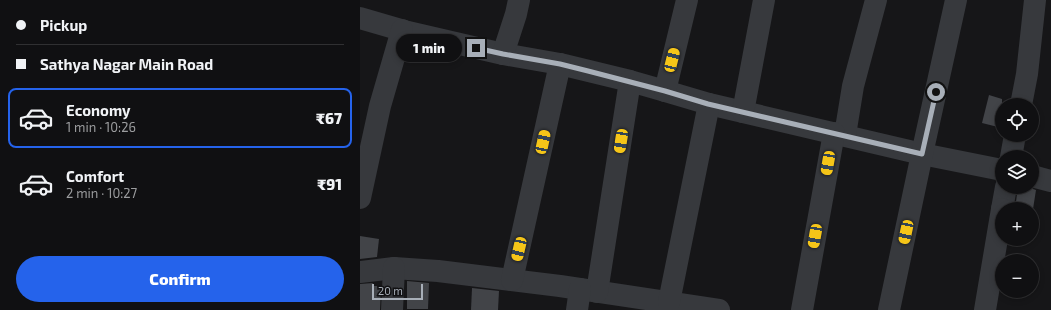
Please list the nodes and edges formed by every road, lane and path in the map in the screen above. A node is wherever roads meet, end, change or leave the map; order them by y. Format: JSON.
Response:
{"nodes":[{"id":1,"x":519,"y":0,"type":"edge"},
{"id":2,"x":687,"y":0,"type":"edge"},
{"id":3,"x":764,"y":0,"type":"edge"},
{"id":4,"x":876,"y":0,"type":"edge"},
{"id":5,"x":956,"y":0,"type":"edge"},
{"id":6,"x":1035,"y":0,"type":"edge"},
{"id":7,"x":360,"y":18,"type":"edge"},
{"id":8,"x":402,"y":30,"type":"junction"},
{"id":9,"x":503,"y":54,"type":"junction"},
{"id":10,"x":560,"y":64,"type":"junction"},
{"id":11,"x":630,"y":81,"type":"junction"},
{"id":12,"x":665,"y":91,"type":"junction"},
{"id":13,"x":1022,"y":98,"type":"edge"},
{"id":14,"x":708,"y":104,"type":"junction"},
{"id":15,"x":743,"y":112,"type":"junction"},
{"id":16,"x":839,"y":134,"type":"junction"},
{"id":17,"x":922,"y":154,"type":"junction"},
{"id":18,"x":995,"y":169,"type":"edge"},
{"id":19,"x":1039,"y":178,"type":"edge"},
{"id":20,"x":1051,"y":181,"type":"edge"},
{"id":21,"x":360,"y":198,"type":"edge"},
{"id":22,"x":996,"y":246,"type":"edge"},
{"id":23,"x":394,"y":268,"type":"junction"},
{"id":24,"x":360,"y":272,"type":"edge"},
{"id":25,"x":512,"y":280,"type":"junction"},
{"id":26,"x":584,"y":297,"type":"edge"},
{"id":27,"x":669,"y":302,"type":"junction"},
{"id":28,"x":392,"y":310,"type":"edge"},
{"id":29,"x":719,"y":310,"type":"edge"},
{"id":30,"x":802,"y":310,"type":"edge"},
{"id":31,"x":889,"y":310,"type":"edge"},
{"id":32,"x":985,"y":310,"type":"edge"}],
"edges":[{"from":1,"to":9,"type":"street"},
{"from":2,"to":12,"type":"street"},
{"from":3,"to":15,"type":"street"},
{"from":4,"to":16,"type":"street"},
{"from":5,"to":17,"type":"street"},
{"from":6,"to":13,"type":"street"},
{"from":7,"to":8,"type":"street"},
{"from":8,"to":9,"type":"street"},
{"from":8,"to":21,"type":"street"},
{"from":9,"to":10,"type":"street"},
{"from":10,"to":11,"type":"street"},
{"from":10,"to":25,"type":"street"},
{"from":11,"to":12,"type":"street"},
{"from":11,"to":26,"type":"street"},
{"from":12,"to":14,"type":"street"},
{"from":14,"to":15,"type":"street"},
{"from":14,"to":27,"type":"street"},
{"from":15,"to":16,"type":"street"},
{"from":16,"to":17,"type":"street"},
{"from":16,"to":30,"type":"street"},
{"from":17,"to":18,"type":"street"},
{"from":17,"to":31,"type":"street"},
{"from":19,"to":20,"type":"street"},
{"from":22,"to":32,"type":"street"},
{"from":23,"to":24,"type":"street"},
{"from":23,"to":25,"type":"street"},
{"from":23,"to":28,"type":"street"},
{"from":25,"to":26,"type":"street"},
{"from":26,"to":27,"type":"street"},
{"from":27,"to":29,"type":"street"}]}
